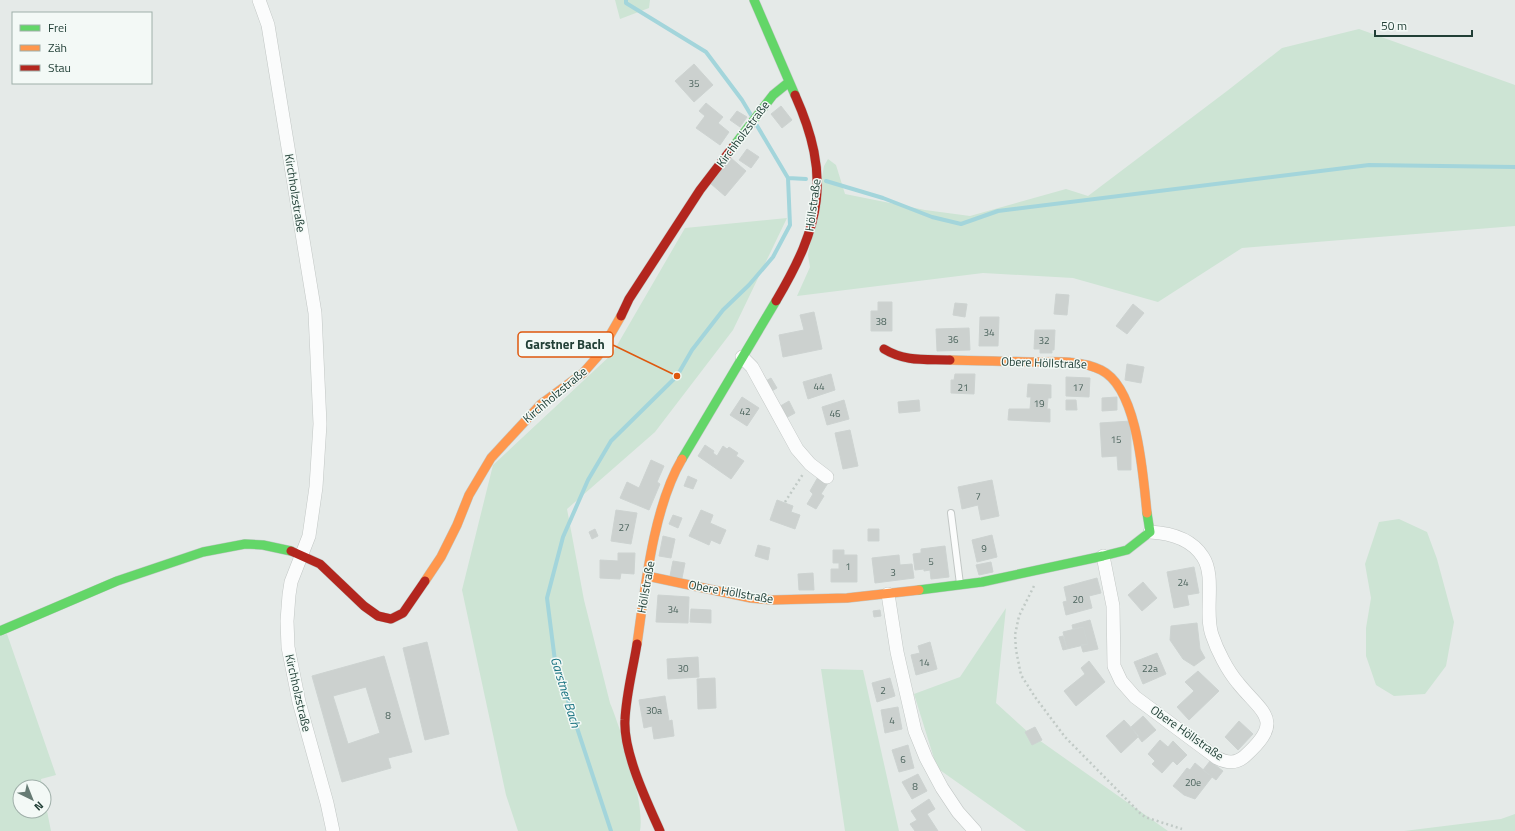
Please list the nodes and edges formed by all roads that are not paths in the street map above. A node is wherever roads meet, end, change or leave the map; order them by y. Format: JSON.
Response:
{"nodes":[{"id":1,"x":259,"y":0,"type":"edge"},
{"id":2,"x":754,"y":0,"type":"edge"},
{"id":3,"x":789,"y":82,"type":"junction"},
{"id":4,"x":884,"y":349,"type":"dead end"},
{"id":5,"x":742,"y":357,"type":"junction"},
{"id":6,"x":827,"y":477,"type":"dead end"},
{"id":7,"x":951,"y":513,"type":"dead end"},
{"id":8,"x":1150,"y":532,"type":"junction"},
{"id":9,"x":303,"y":554,"type":"junction"},
{"id":10,"x":1103,"y":556,"type":"junction"},
{"id":11,"x":647,"y":576,"type":"junction"},
{"id":12,"x":960,"y":585,"type":"junction"},
{"id":13,"x":888,"y":594,"type":"junction"},
{"id":14,"x":0,"y":631,"type":"edge"},
{"id":15,"x":333,"y":831,"type":"edge"},
{"id":16,"x":660,"y":831,"type":"edge"},
{"id":17,"x":975,"y":831,"type":"edge"}],
"edges":[{"from":1,"to":9,"type":"street","name":"Kirchholzstraße"},
{"from":2,"to":3,"type":"street","name":"Höllstraße"},
{"from":3,"to":5,"type":"street","name":"Höllstraße"},
{"from":3,"to":9,"type":"street","name":"Kirchholzstraße"},
{"from":4,"to":8,"type":"street","name":"Obere Höllstraße"},
{"from":5,"to":6,"type":"street"},
{"from":5,"to":11,"type":"street","name":"Höllstraße"},
{"from":7,"to":12,"type":"lane"},
{"from":8,"to":10,"type":"street","name":"Obere Höllstraße"},
{"from":8,"to":10,"type":"street","name":"Obere Höllstraße"},
{"from":9,"to":14,"type":"street"},
{"from":9,"to":15,"type":"street","name":"Kirchholzstraße"},
{"from":10,"to":12,"type":"street","name":"Obere Höllstraße"},
{"from":11,"to":13,"type":"street","name":"Obere Höllstraße"},
{"from":11,"to":16,"type":"street","name":"Höllstraße"},
{"from":12,"to":13,"type":"street","name":"Obere Höllstraße"},
{"from":13,"to":17,"type":"street"}]}
